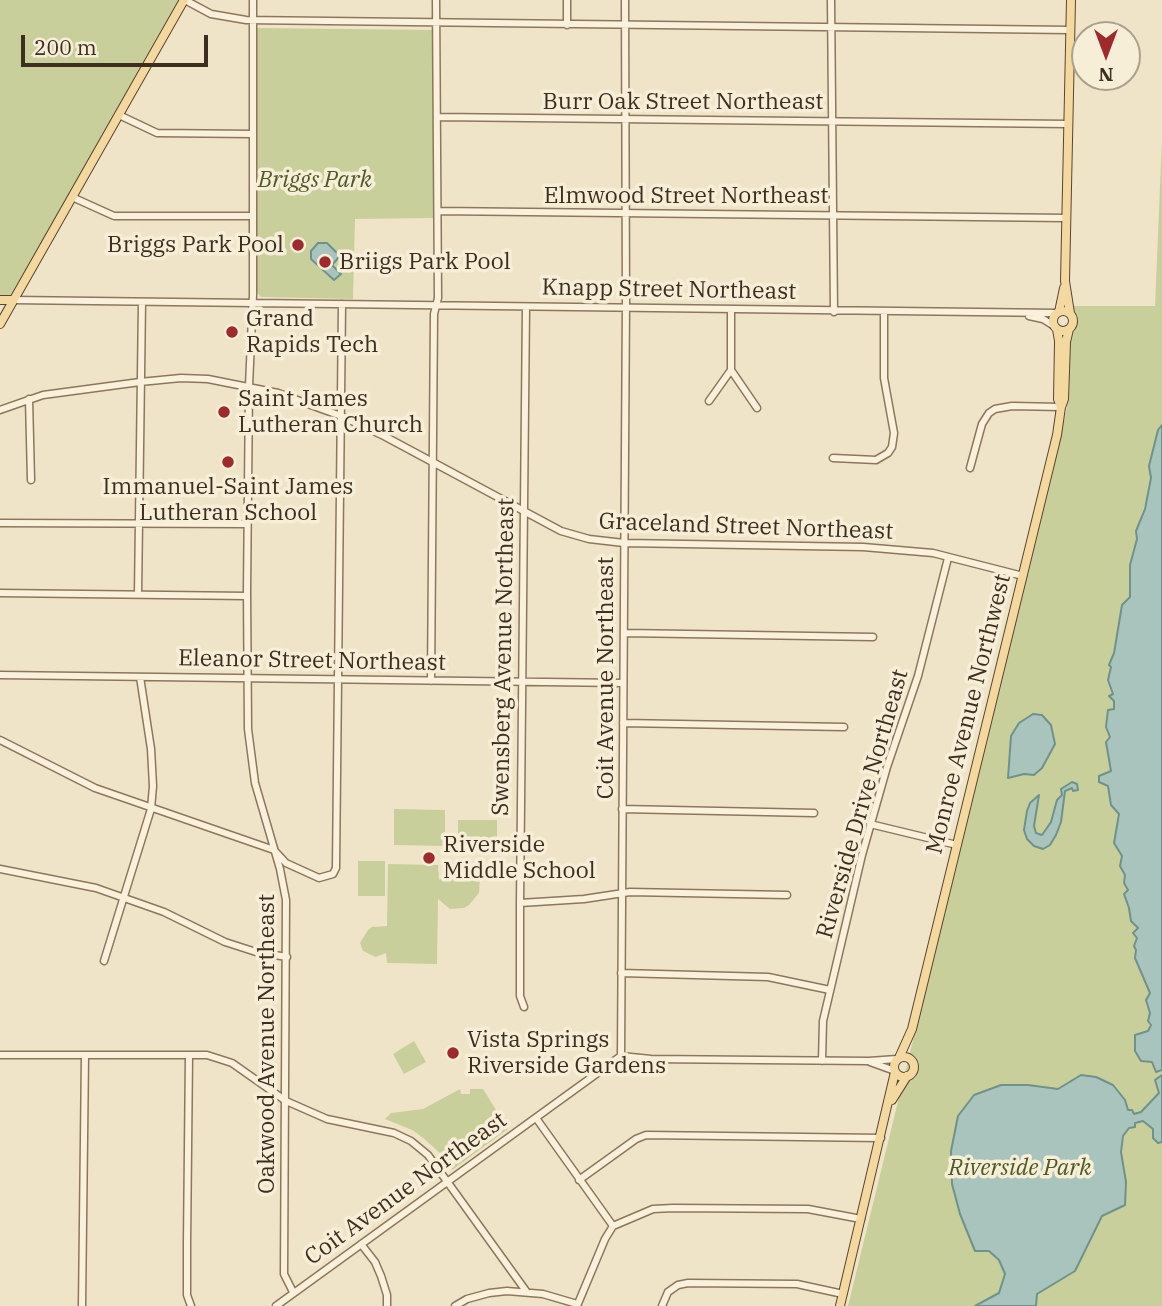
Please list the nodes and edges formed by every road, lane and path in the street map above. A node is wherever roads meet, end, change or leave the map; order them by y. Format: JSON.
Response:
{"nodes":[{"id":1,"x":185,"y":0,"type":"edge"},
{"id":2,"x":253,"y":0,"type":"edge"},
{"id":3,"x":436,"y":0,"type":"edge"},
{"id":4,"x":567,"y":0,"type":"edge"},
{"id":5,"x":625,"y":0,"type":"edge"},
{"id":6,"x":831,"y":0,"type":"edge"},
{"id":7,"x":1071,"y":0,"type":"edge"},
{"id":8,"x":253,"y":20,"type":"junction"},
{"id":9,"x":437,"y":23,"type":"junction"},
{"id":10,"x":567,"y":25,"type":"junction"},
{"id":11,"x":625,"y":25,"type":"junction"},
{"id":12,"x":831,"y":26,"type":"junction"},
{"id":13,"x":1070,"y":30,"type":"junction"},
{"id":14,"x":119,"y":115,"type":"junction"},
{"id":15,"x":438,"y":117,"type":"junction"},
{"id":16,"x":626,"y":118,"type":"junction"},
{"id":17,"x":832,"y":120,"type":"junction"},
{"id":18,"x":1068,"y":124,"type":"junction"},
{"id":19,"x":253,"y":134,"type":"junction"},
{"id":20,"x":72,"y":197,"type":"junction"},
{"id":21,"x":438,"y":211,"type":"junction"},
{"id":22,"x":625,"y":212,"type":"junction"},
{"id":23,"x":833,"y":215,"type":"junction"},
{"id":24,"x":253,"y":216,"type":"junction"},
{"id":25,"x":1066,"y":218,"type":"junction"},
{"id":26,"x":1065,"y":281,"type":"junction"},
{"id":27,"x":0,"y":300,"type":"edge"},
{"id":28,"x":13,"y":300,"type":"junction"},
{"id":29,"x":142,"y":302,"type":"junction"},
{"id":30,"x":251,"y":303,"type":"junction"},
{"id":31,"x":342,"y":304,"type":"junction"},
{"id":32,"x":436,"y":306,"type":"junction"},
{"id":33,"x":526,"y":307,"type":"junction"},
{"id":34,"x":626,"y":309,"type":"junction"},
{"id":35,"x":731,"y":310,"type":"junction"},
{"id":36,"x":834,"y":312,"type":"junction"},
{"id":37,"x":884,"y":312,"type":"junction"},
{"id":38,"x":1058,"y":313,"type":"junction"},
{"id":39,"x":1070,"y":313,"type":"junction"},
{"id":40,"x":1024,"y":314,"type":"junction"},
{"id":41,"x":0,"y":324,"type":"edge"},
{"id":42,"x":1056,"y":327,"type":"junction"},
{"id":43,"x":1069,"y":329,"type":"junction"},
{"id":44,"x":1062,"y":352,"type":"junction"},
{"id":45,"x":731,"y":370,"type":"junction"},
{"id":46,"x":140,"y":382,"type":"junction"},
{"id":47,"x":249,"y":386,"type":"junction"},
{"id":48,"x":29,"y":400,"type":"junction"},
{"id":49,"x":709,"y":401,"type":"dead end"},
{"id":50,"x":1061,"y":407,"type":"junction"},
{"id":51,"x":757,"y":408,"type":"dead end"},
{"id":52,"x":0,"y":411,"type":"edge"},
{"id":53,"x":341,"y":416,"type":"junction"},
{"id":54,"x":833,"y":458,"type":"dead end"},
{"id":55,"x":433,"y":462,"type":"junction"},
{"id":56,"x":970,"y":468,"type":"dead end"},
{"id":57,"x":31,"y":480,"type":"dead end"},
{"id":58,"x":523,"y":511,"type":"junction"},
{"id":59,"x":0,"y":523,"type":"edge"},
{"id":60,"x":138,"y":524,"type":"junction"},
{"id":61,"x":247,"y":524,"type":"junction"},
{"id":62,"x":624,"y":543,"type":"junction"},
{"id":63,"x":948,"y":558,"type":"junction"},
{"id":64,"x":1023,"y":576,"type":"junction"},
{"id":65,"x":0,"y":593,"type":"edge"},
{"id":66,"x":138,"y":594,"type":"junction"},
{"id":67,"x":247,"y":596,"type":"junction"},
{"id":68,"x":625,"y":634,"type":"junction"},
{"id":69,"x":873,"y":637,"type":"dead end"},
{"id":70,"x":0,"y":676,"type":"edge"},
{"id":71,"x":140,"y":677,"type":"junction"},
{"id":72,"x":248,"y":677,"type":"junction"},
{"id":73,"x":338,"y":679,"type":"junction"},
{"id":74,"x":431,"y":681,"type":"junction"},
{"id":75,"x":521,"y":682,"type":"junction"},
{"id":76,"x":622,"y":683,"type":"junction"},
{"id":77,"x":622,"y":723,"type":"junction"},
{"id":78,"x":844,"y":727,"type":"dead end"},
{"id":79,"x":0,"y":740,"type":"edge"},
{"id":80,"x":151,"y":809,"type":"junction"},
{"id":81,"x":622,"y":809,"type":"junction"},
{"id":82,"x":814,"y":813,"type":"dead end"},
{"id":83,"x":870,"y":824,"type":"junction"},
{"id":84,"x":957,"y":845,"type":"junction"},
{"id":85,"x":274,"y":850,"type":"junction"},
{"id":86,"x":0,"y":869,"type":"edge"},
{"id":87,"x":621,"y":893,"type":"junction"},
{"id":88,"x":787,"y":895,"type":"dead end"},
{"id":89,"x":123,"y":896,"type":"junction"},
{"id":90,"x":520,"y":903,"type":"junction"},
{"id":91,"x":287,"y":957,"type":"junction"},
{"id":92,"x":104,"y":961,"type":"dead end"},
{"id":93,"x":621,"y":974,"type":"junction"},
{"id":94,"x":830,"y":990,"type":"junction"},
{"id":95,"x":524,"y":1007,"type":"dead end"},
{"id":96,"x":912,"y":1029,"type":"junction"},
{"id":97,"x":0,"y":1055,"type":"edge"},
{"id":98,"x":85,"y":1055,"type":"junction"},
{"id":99,"x":190,"y":1055,"type":"junction"},
{"id":100,"x":621,"y":1056,"type":"junction"},
{"id":101,"x":898,"y":1058,"type":"junction"},
{"id":102,"x":822,"y":1060,"type":"junction"},
{"id":103,"x":912,"y":1060,"type":"junction"},
{"id":104,"x":869,"y":1061,"type":"junction"},
{"id":105,"x":895,"y":1072,"type":"junction"},
{"id":106,"x":907,"y":1076,"type":"junction"},
{"id":107,"x":286,"y":1101,"type":"junction"},
{"id":108,"x":889,"y":1106,"type":"junction"},
{"id":109,"x":536,"y":1118,"type":"junction"},
{"id":110,"x":881,"y":1138,"type":"junction"},
{"id":111,"x":579,"y":1180,"type":"junction"},
{"id":112,"x":449,"y":1182,"type":"junction"},
{"id":113,"x":862,"y":1219,"type":"junction"},
{"id":114,"x":613,"y":1227,"type":"junction"},
{"id":115,"x":361,"y":1244,"type":"junction"},
{"id":116,"x":526,"y":1291,"type":"junction"},
{"id":117,"x":293,"y":1292,"type":"junction"},
{"id":118,"x":843,"y":1294,"type":"junction"},
{"id":119,"x":577,"y":1305,"type":"edge"},
{"id":120,"x":82,"y":1306,"type":"edge"},
{"id":121,"x":191,"y":1306,"type":"edge"},
{"id":122,"x":275,"y":1306,"type":"edge"},
{"id":123,"x":387,"y":1306,"type":"edge"},
{"id":124,"x":455,"y":1306,"type":"edge"},
{"id":125,"x":662,"y":1306,"type":"edge"},
{"id":126,"x":840,"y":1306,"type":"edge"}],
"edges":[{"from":1,"to":8,"type":"street"},
{"from":1,"to":14,"type":"main road"},
{"from":2,"to":8,"type":"street","name":"Oakwood Avenue Northeast"},
{"from":3,"to":9,"type":"street"},
{"from":4,"to":10,"type":"street"},
{"from":5,"to":11,"type":"street","name":"Coit Avenue Northeast"},
{"from":6,"to":12,"type":"street"},
{"from":7,"to":13,"type":"main road"},
{"from":8,"to":9,"type":"street"},
{"from":8,"to":19,"type":"street","name":"Oakwood Avenue Northeast"},
{"from":9,"to":10,"type":"street"},
{"from":9,"to":15,"type":"street"},
{"from":10,"to":11,"type":"street"},
{"from":11,"to":12,"type":"street"},
{"from":11,"to":16,"type":"street","name":"Coit Avenue Northeast"},
{"from":12,"to":13,"type":"street"},
{"from":12,"to":17,"type":"street"},
{"from":13,"to":18,"type":"main road"},
{"from":14,"to":19,"type":"street"},
{"from":14,"to":20,"type":"main road"},
{"from":15,"to":16,"type":"street","name":"Burr Oak Street Northeast"},
{"from":15,"to":21,"type":"street"},
{"from":16,"to":17,"type":"street","name":"Burr Oak Street Northeast"},
{"from":16,"to":22,"type":"street","name":"Coit Avenue Northeast"},
{"from":17,"to":18,"type":"street","name":"Burr Oak Street Northeast"},
{"from":17,"to":23,"type":"street"},
{"from":18,"to":25,"type":"main road"},
{"from":19,"to":24,"type":"street","name":"Oakwood Avenue Northeast"},
{"from":20,"to":24,"type":"street"},
{"from":20,"to":28,"type":"main road"},
{"from":21,"to":22,"type":"street","name":"Elmwood Street Northeast"},
{"from":21,"to":32,"type":"street"},
{"from":22,"to":23,"type":"street","name":"Elmwood Street Northeast"},
{"from":22,"to":34,"type":"street","name":"Coit Avenue Northeast"},
{"from":23,"to":25,"type":"street","name":"Elmwood Street Northeast"},
{"from":23,"to":36,"type":"street"},
{"from":24,"to":30,"type":"street","name":"Oakwood Avenue Northeast"},
{"from":25,"to":26,"type":"main road"},
{"from":26,"to":38,"type":"main road"},
{"from":26,"to":39,"type":"main road"},
{"from":27,"to":28,"type":"main road","name":"Knapp Street Northeast"},
{"from":28,"to":29,"type":"street","name":"Knapp Street Northeast"},
{"from":28,"to":41,"type":"main road"},
{"from":29,"to":30,"type":"street","name":"Knapp Street Northeast"},
{"from":29,"to":46,"type":"street"},
{"from":30,"to":31,"type":"street","name":"Knapp Street Northeast"},
{"from":30,"to":47,"type":"street","name":"Oakwood Avenue Northeast"},
{"from":31,"to":32,"type":"street","name":"Knapp Street Northeast"},
{"from":31,"to":53,"type":"street"},
{"from":32,"to":33,"type":"street","name":"Knapp Street Northeast"},
{"from":32,"to":55,"type":"street"},
{"from":33,"to":34,"type":"street","name":"Knapp Street Northeast"},
{"from":33,"to":58,"type":"street","name":"Swensberg Avenue Northeast"},
{"from":34,"to":35,"type":"street","name":"Knapp Street Northeast"},
{"from":34,"to":62,"type":"street","name":"Coit Avenue Northeast"},
{"from":35,"to":36,"type":"street","name":"Knapp Street Northeast"},
{"from":35,"to":45,"type":"street"},
{"from":36,"to":37,"type":"street","name":"Knapp Street Northeast"},
{"from":37,"to":40,"type":"street","name":"Knapp Street Northeast"},
{"from":37,"to":54,"type":"street"},
{"from":38,"to":39,"type":"main road"},
{"from":38,"to":40,"type":"street","name":"Knapp Street Northeast"},
{"from":38,"to":42,"type":"main road"},
{"from":39,"to":43,"type":"main road"},
{"from":40,"to":42,"type":"street"},
{"from":42,"to":43,"type":"main road"},
{"from":42,"to":44,"type":"main road","name":"Monroe Avenue Northwest"},
{"from":43,"to":44,"type":"main road","name":"Monroe Avenue Northwest"},
{"from":44,"to":50,"type":"main road","name":"Monroe Avenue Northwest"},
{"from":45,"to":49,"type":"street"},
{"from":45,"to":51,"type":"street"},
{"from":46,"to":47,"type":"street","name":"Graceland Street Northeast"},
{"from":46,"to":48,"type":"street","name":"Graceland Street Northeast"},
{"from":46,"to":60,"type":"street"},
{"from":47,"to":53,"type":"street","name":"Graceland Street Northeast"},
{"from":47,"to":61,"type":"street","name":"Oakwood Avenue Northeast"},
{"from":48,"to":52,"type":"street","name":"Graceland Street Northeast"},
{"from":48,"to":57,"type":"street"},
{"from":50,"to":56,"type":"street"},
{"from":50,"to":64,"type":"main road","name":"Monroe Avenue Northwest"},
{"from":53,"to":55,"type":"street","name":"Graceland Street Northeast"},
{"from":53,"to":73,"type":"street"},
{"from":55,"to":58,"type":"street","name":"Graceland Street Northeast"},
{"from":55,"to":74,"type":"street"},
{"from":58,"to":62,"type":"street","name":"Graceland Street Northeast"},
{"from":58,"to":75,"type":"street","name":"Swensberg Avenue Northeast"},
{"from":59,"to":60,"type":"street"},
{"from":60,"to":61,"type":"street"},
{"from":60,"to":66,"type":"street"},
{"from":61,"to":67,"type":"street","name":"Oakwood Avenue Northeast"},
{"from":62,"to":63,"type":"street","name":"Graceland Street Northeast"},
{"from":62,"to":68,"type":"street","name":"Coit Avenue Northeast"},
{"from":63,"to":64,"type":"street","name":"Graceland Street Northeast"},
{"from":63,"to":83,"type":"street","name":"Riverside Drive Northeast"},
{"from":64,"to":84,"type":"main road","name":"Monroe Avenue Northwest"},
{"from":65,"to":66,"type":"street"},
{"from":66,"to":67,"type":"street"},
{"from":67,"to":72,"type":"street","name":"Oakwood Avenue Northeast"},
{"from":68,"to":69,"type":"street"},
{"from":68,"to":76,"type":"street","name":"Coit Avenue Northeast"},
{"from":70,"to":71,"type":"street","name":"Eleanor Street Northeast"},
{"from":71,"to":72,"type":"street","name":"Eleanor Street Northeast"},
{"from":71,"to":80,"type":"street"},
{"from":72,"to":73,"type":"street","name":"Eleanor Street Northeast"},
{"from":72,"to":85,"type":"street","name":"Oakwood Avenue Northeast"},
{"from":73,"to":74,"type":"street","name":"Eleanor Street Northeast"},
{"from":73,"to":85,"type":"street"},
{"from":74,"to":75,"type":"street","name":"Eleanor Street Northeast"},
{"from":75,"to":76,"type":"street","name":"Eleanor Street Northeast"},
{"from":75,"to":90,"type":"street","name":"Swensberg Avenue Northeast"},
{"from":76,"to":77,"type":"street","name":"Coit Avenue Northeast"},
{"from":77,"to":78,"type":"street"},
{"from":77,"to":81,"type":"street","name":"Coit Avenue Northeast"},
{"from":79,"to":80,"type":"street"},
{"from":80,"to":85,"type":"street"},
{"from":80,"to":89,"type":"street"},
{"from":81,"to":82,"type":"street"},
{"from":81,"to":87,"type":"street","name":"Coit Avenue Northeast"},
{"from":83,"to":84,"type":"street"},
{"from":83,"to":94,"type":"street","name":"Riverside Drive Northeast"},
{"from":84,"to":96,"type":"main road","name":"Monroe Avenue Northwest"},
{"from":85,"to":91,"type":"street","name":"Oakwood Avenue Northeast"},
{"from":86,"to":89,"type":"street"},
{"from":87,"to":88,"type":"street"},
{"from":87,"to":90,"type":"street"},
{"from":87,"to":93,"type":"street","name":"Coit Avenue Northeast"},
{"from":89,"to":91,"type":"street"},
{"from":89,"to":92,"type":"street"},
{"from":90,"to":95,"type":"street","name":"Swensberg Avenue Northeast"},
{"from":91,"to":107,"type":"street","name":"Oakwood Avenue Northeast"},
{"from":93,"to":94,"type":"street"},
{"from":93,"to":100,"type":"street","name":"Coit Avenue Northeast"},
{"from":94,"to":102,"type":"street","name":"Riverside Drive Northeast"},
{"from":96,"to":101,"type":"main road","name":"Monroe Avenue Northwest"},
{"from":96,"to":103,"type":"main road","name":"Monroe Avenue Northwest"},
{"from":97,"to":98,"type":"street"},
{"from":98,"to":99,"type":"street"},
{"from":98,"to":120,"type":"street"},
{"from":99,"to":107,"type":"street"},
{"from":99,"to":121,"type":"street"},
{"from":100,"to":102,"type":"street"},
{"from":100,"to":109,"type":"street","name":"Coit Avenue Northeast"},
{"from":101,"to":103,"type":"main road"},
{"from":101,"to":104,"type":"street"},
{"from":101,"to":105,"type":"main road"},
{"from":102,"to":104,"type":"street"},
{"from":103,"to":106,"type":"main road"},
{"from":104,"to":105,"type":"street"},
{"from":105,"to":106,"type":"main road"},
{"from":105,"to":108,"type":"main road"},
{"from":106,"to":108,"type":"main road"},
{"from":107,"to":112,"type":"street"},
{"from":107,"to":117,"type":"street","name":"Oakwood Avenue Northeast"},
{"from":108,"to":110,"type":"main road"},
{"from":109,"to":111,"type":"street"},
{"from":109,"to":112,"type":"street","name":"Coit Avenue Northeast"},
{"from":110,"to":111,"type":"street"},
{"from":110,"to":113,"type":"main road"},
{"from":111,"to":114,"type":"street"},
{"from":112,"to":115,"type":"street","name":"Coit Avenue Northeast"},
{"from":112,"to":116,"type":"street"},
{"from":113,"to":114,"type":"street"},
{"from":113,"to":118,"type":"main road"},
{"from":114,"to":119,"type":"street"},
{"from":115,"to":117,"type":"street","name":"Coit Avenue Northeast"},
{"from":115,"to":123,"type":"street"},
{"from":116,"to":119,"type":"street"},
{"from":116,"to":124,"type":"street"},
{"from":117,"to":122,"type":"street","name":"Coit Avenue Northeast"},
{"from":118,"to":125,"type":"street"},
{"from":118,"to":126,"type":"main road"}]}
